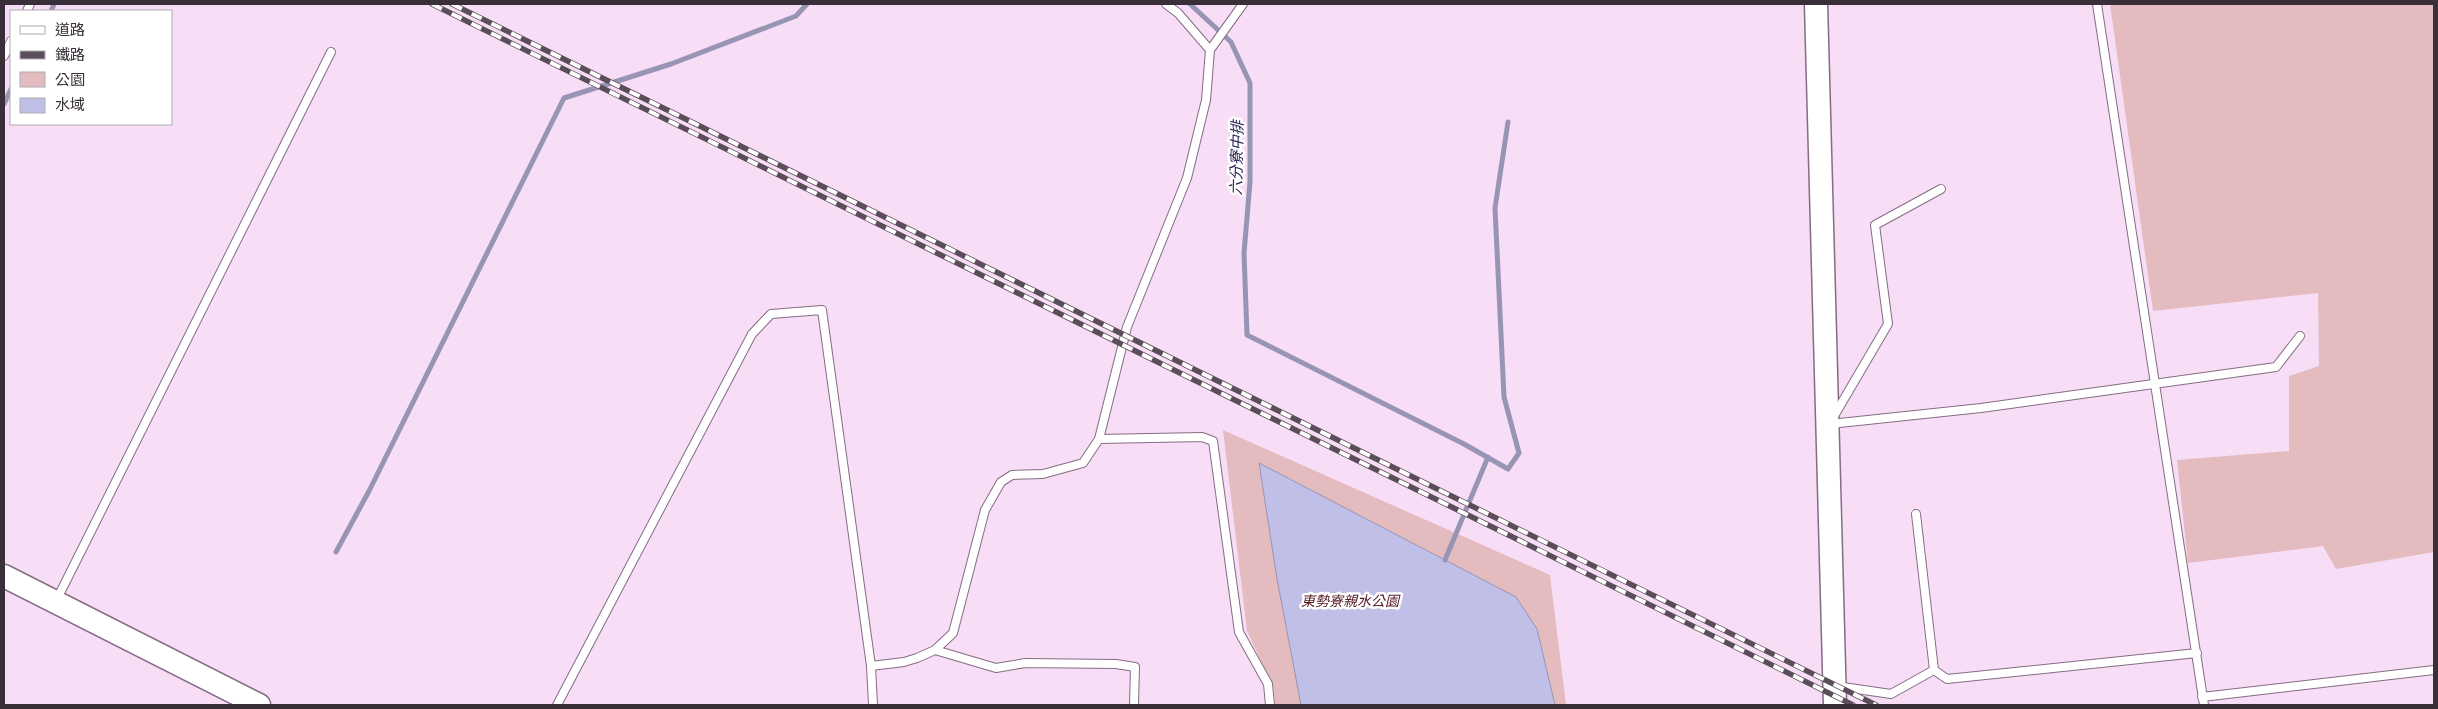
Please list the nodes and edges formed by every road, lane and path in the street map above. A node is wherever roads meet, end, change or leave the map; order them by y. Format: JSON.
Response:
{"nodes":[{"id":1,"x":1166,"y":4,"type":"edge"},
{"id":2,"x":1243,"y":4,"type":"edge"},
{"id":3,"x":1816,"y":4,"type":"edge"},
{"id":4,"x":2097,"y":4,"type":"edge"},
{"id":5,"x":10,"y":43,"type":"edge"},
{"id":6,"x":1212,"y":46,"type":"junction"},
{"id":7,"x":331,"y":52,"type":"dead end"},
{"id":8,"x":4,"y":56,"type":"edge"},
{"id":9,"x":1941,"y":189,"type":"dead end"},
{"id":10,"x":2300,"y":336,"type":"dead end"},
{"id":11,"x":2156,"y":382,"type":"junction"},
{"id":12,"x":1829,"y":424,"type":"junction"},
{"id":13,"x":1099,"y":439,"type":"junction"},
{"id":14,"x":1916,"y":514,"type":"dead end"},
{"id":15,"x":4,"y":576,"type":"edge"},
{"id":16,"x":56,"y":603,"type":"junction"},
{"id":17,"x":935,"y":650,"type":"junction"},
{"id":18,"x":2197,"y":652,"type":"junction"},
{"id":19,"x":871,"y":666,"type":"junction"},
{"id":20,"x":1934,"y":670,"type":"junction"},
{"id":21,"x":2434,"y":670,"type":"edge"},
{"id":22,"x":1835,"y":696,"type":"edge"},
{"id":23,"x":2203,"y":701,"type":"edge"},
{"id":24,"x":259,"y":705,"type":"edge"},
{"id":25,"x":557,"y":705,"type":"edge"},
{"id":26,"x":873,"y":705,"type":"edge"},
{"id":27,"x":1134,"y":705,"type":"edge"},
{"id":28,"x":1270,"y":705,"type":"edge"}],
"edges":[{"from":1,"to":6,"type":"lane"},
{"from":2,"to":6,"type":"lane"},
{"from":3,"to":12,"type":"street"},
{"from":4,"to":11,"type":"lane"},
{"from":5,"to":8,"type":"lane"},
{"from":6,"to":13,"type":"lane"},
{"from":7,"to":16,"type":"lane"},
{"from":9,"to":12,"type":"lane"},
{"from":10,"to":11,"type":"lane"},
{"from":11,"to":12,"type":"lane"},
{"from":11,"to":18,"type":"lane"},
{"from":12,"to":22,"type":"street"},
{"from":13,"to":17,"type":"lane"},
{"from":13,"to":28,"type":"lane"},
{"from":14,"to":20,"type":"lane"},
{"from":15,"to":16,"type":"street"},
{"from":16,"to":24,"type":"street"},
{"from":17,"to":19,"type":"lane"},
{"from":17,"to":27,"type":"lane"},
{"from":18,"to":20,"type":"lane"},
{"from":18,"to":23,"type":"lane"},
{"from":19,"to":25,"type":"lane"},
{"from":19,"to":26,"type":"lane"},
{"from":20,"to":22,"type":"lane"},
{"from":21,"to":23,"type":"lane"}]}
